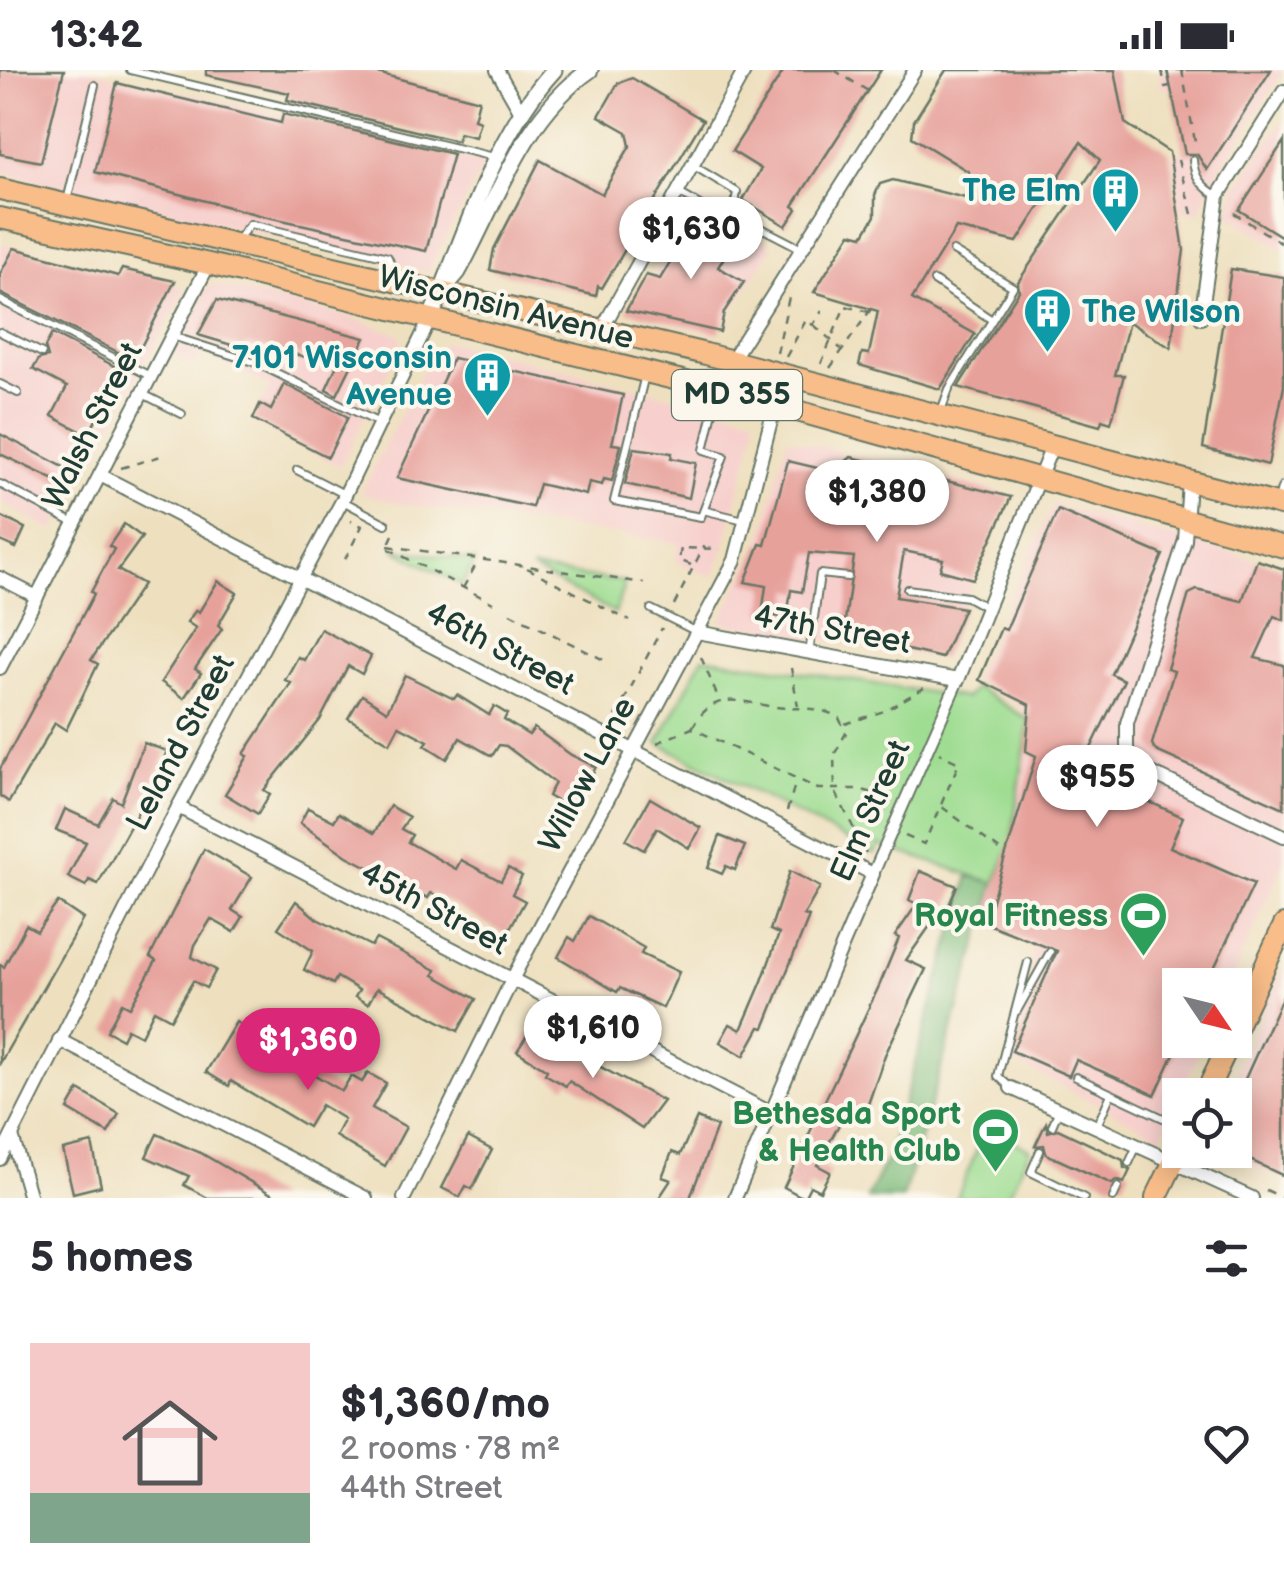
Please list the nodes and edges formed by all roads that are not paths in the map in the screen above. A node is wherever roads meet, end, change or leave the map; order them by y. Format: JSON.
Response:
{"nodes":[{"id":1,"x":130,"y":70,"type":"edge"},
{"id":2,"x":497,"y":70,"type":"edge"},
{"id":3,"x":554,"y":70,"type":"edge"},
{"id":4,"x":590,"y":70,"type":"edge"},
{"id":5,"x":745,"y":70,"type":"edge"},
{"id":6,"x":914,"y":70,"type":"edge"},
{"id":7,"x":95,"y":85,"type":"dead end"},
{"id":8,"x":538,"y":88,"type":"junction"},
{"id":9,"x":1284,"y":92,"type":"edge"},
{"id":10,"x":547,"y":109,"type":"junction"},
{"id":11,"x":521,"y":112,"type":"junction"},
{"id":12,"x":498,"y":158,"type":"junction"},
{"id":13,"x":1193,"y":160,"type":"road end"},
{"id":14,"x":694,"y":166,"type":"junction"},
{"id":15,"x":0,"y":188,"type":"edge"},
{"id":16,"x":679,"y":193,"type":"junction"},
{"id":17,"x":1218,"y":196,"type":"junction"},
{"id":18,"x":66,"y":203,"type":"junction"},
{"id":19,"x":740,"y":217,"type":"junction"},
{"id":20,"x":0,"y":218,"type":"edge"},
{"id":21,"x":802,"y":248,"type":"junction"},
{"id":22,"x":953,"y":251,"type":"dead end"},
{"id":23,"x":209,"y":264,"type":"junction"},
{"id":24,"x":934,"y":281,"type":"dead end"},
{"id":25,"x":442,"y":290,"type":"junction"},
{"id":26,"x":0,"y":300,"type":"edge"},
{"id":27,"x":1201,"y":318,"type":"dead end"},
{"id":28,"x":430,"y":319,"type":"junction"},
{"id":29,"x":992,"y":320,"type":"junction"},
{"id":30,"x":602,"y":329,"type":"junction"},
{"id":31,"x":0,"y":332,"type":"edge"},
{"id":32,"x":171,"y":335,"type":"junction"},
{"id":33,"x":42,"y":353,"type":"dead end"},
{"id":34,"x":731,"y":361,"type":"junction"},
{"id":35,"x":814,"y":373,"type":"junction"},
{"id":36,"x":646,"y":374,"type":"junction"},
{"id":37,"x":150,"y":376,"type":"junction"},
{"id":38,"x":0,"y":384,"type":"edge"},
{"id":39,"x":719,"y":390,"type":"junction"},
{"id":40,"x":141,"y":392,"type":"junction"},
{"id":41,"x":18,"y":393,"type":"dead end"},
{"id":42,"x":775,"y":405,"type":"junction"},
{"id":43,"x":182,"y":414,"type":"dead end"},
{"id":44,"x":940,"y":414,"type":"junction"},
{"id":45,"x":379,"y":423,"type":"junction"},
{"id":46,"x":1053,"y":444,"type":"junction"},
{"id":47,"x":297,"y":470,"type":"dead end"},
{"id":48,"x":100,"y":475,"type":"junction"},
{"id":49,"x":1043,"y":478,"type":"junction"},
{"id":50,"x":1189,"y":482,"type":"junction"},
{"id":51,"x":0,"y":484,"type":"edge"},
{"id":52,"x":343,"y":498,"type":"junction"},
{"id":53,"x":1283,"y":500,"type":"edge"},
{"id":54,"x":707,"y":510,"type":"junction"},
{"id":55,"x":745,"y":520,"type":"junction"},
{"id":56,"x":1188,"y":521,"type":"junction"},
{"id":57,"x":74,"y":523,"type":"junction"},
{"id":58,"x":386,"y":524,"type":"dead end"},
{"id":59,"x":1284,"y":547,"type":"edge"},
{"id":60,"x":300,"y":576,"type":"junction"},
{"id":61,"x":0,"y":578,"type":"edge"},
{"id":62,"x":848,"y":578,"type":"dead end"},
{"id":63,"x":907,"y":589,"type":"dead end"},
{"id":64,"x":37,"y":597,"type":"junction"},
{"id":65,"x":988,"y":608,"type":"junction"},
{"id":66,"x":652,"y":609,"type":"dead end"},
{"id":67,"x":697,"y":632,"type":"junction"},
{"id":68,"x":809,"y":655,"type":"junction"},
{"id":69,"x":0,"y":668,"type":"edge"},
{"id":70,"x":958,"y":680,"type":"junction"},
{"id":71,"x":632,"y":749,"type":"junction"},
{"id":72,"x":178,"y":807,"type":"junction"},
{"id":73,"x":1284,"y":836,"type":"edge"},
{"id":74,"x":873,"y":874,"type":"junction"},
{"id":75,"x":1284,"y":924,"type":"edge"},
{"id":76,"x":1050,"y":952,"type":"dead end"},
{"id":77,"x":1028,"y":962,"type":"dead end"},
{"id":78,"x":512,"y":981,"type":"junction"},
{"id":79,"x":1252,"y":993,"type":"edge"},
{"id":80,"x":1012,"y":1020,"type":"junction"},
{"id":81,"x":59,"y":1040,"type":"junction"},
{"id":82,"x":1076,"y":1078,"type":"dead end"},
{"id":83,"x":1011,"y":1088,"type":"joint"},
{"id":84,"x":1111,"y":1094,"type":"junction"},
{"id":85,"x":1059,"y":1111,"type":"junction"},
{"id":86,"x":771,"y":1113,"type":"junction"},
{"id":87,"x":1162,"y":1118,"type":"edge"},
{"id":88,"x":1052,"y":1126,"type":"dead end"},
{"id":89,"x":1096,"y":1130,"type":"junction"},
{"id":90,"x":12,"y":1136,"type":"junction"},
{"id":91,"x":1136,"y":1148,"type":"junction"},
{"id":92,"x":1040,"y":1151,"type":"dead end"},
{"id":93,"x":1162,"y":1153,"type":"edge"},
{"id":94,"x":0,"y":1159,"type":"edge"},
{"id":95,"x":1129,"y":1163,"type":"dead end"},
{"id":96,"x":1170,"y":1168,"type":"edge"},
{"id":97,"x":1198,"y":1168,"type":"edge"},
{"id":98,"x":1118,"y":1187,"type":"dead end"},
{"id":99,"x":30,"y":1198,"type":"edge"},
{"id":100,"x":366,"y":1198,"type":"edge"},
{"id":101,"x":404,"y":1198,"type":"edge"},
{"id":102,"x":735,"y":1198,"type":"edge"},
{"id":103,"x":1084,"y":1198,"type":"edge"},
{"id":104,"x":1113,"y":1198,"type":"edge"},
{"id":105,"x":1156,"y":1198,"type":"edge"},
{"id":106,"x":1252,"y":1198,"type":"edge"}],
"edges":[{"from":1,"to":12,"type":"lane"},
{"from":2,"to":11,"type":"street"},
{"from":3,"to":8,"type":"street"},
{"from":4,"to":10,"type":"street"},
{"from":5,"to":14,"type":"street"},
{"from":6,"to":21,"type":"street"},
{"from":7,"to":18,"type":"lane"},
{"from":8,"to":10,"type":"street"},
{"from":8,"to":11,"type":"street"},
{"from":9,"to":17,"type":"street"},
{"from":10,"to":25,"type":"street"},
{"from":11,"to":12,"type":"street"},
{"from":12,"to":25,"type":"street"},
{"from":13,"to":17,"type":"lane"},
{"from":14,"to":16,"type":"street"},
{"from":14,"to":19,"type":"lane"},
{"from":15,"to":18,"type":"main road","name":"Wisconsin Avenue","number":"MD 355"},
{"from":16,"to":19,"type":"lane"},
{"from":16,"to":30,"type":"street"},
{"from":17,"to":27,"type":"street"},
{"from":18,"to":25,"type":"main road","name":"Wisconsin Avenue","number":"MD 355"},
{"from":19,"to":21,"type":"lane"},
{"from":20,"to":23,"type":"main road","name":"Wisconsin Avenue","number":"MD 355"},
{"from":21,"to":34,"type":"street"},
{"from":22,"to":29,"type":"lane"},
{"from":23,"to":28,"type":"main road","name":"Wisconsin Avenue","number":"MD 355"},
{"from":23,"to":32,"type":"street","name":"Walsh Street"},
{"from":24,"to":29,"type":"lane"},
{"from":25,"to":28,"type":"street"},
{"from":25,"to":30,"type":"main road","name":"Wisconsin Avenue","number":"MD 355"},
{"from":26,"to":37,"type":"lane"},
{"from":28,"to":36,"type":"main road","name":"Wisconsin Avenue","number":"MD 355"},
{"from":28,"to":45,"type":"street","name":"Leland Street"},
{"from":29,"to":44,"type":"lane"},
{"from":30,"to":34,"type":"main road","name":"Wisconsin Avenue","number":"MD 355"},
{"from":31,"to":33,"type":"lane"},
{"from":32,"to":37,"type":"street","name":"Walsh Street"},
{"from":32,"to":45,"type":"lane"},
{"from":34,"to":35,"type":"main road","name":"Wisconsin Avenue","number":"MD 355"},
{"from":34,"to":39,"type":"street"},
{"from":35,"to":42,"type":"street"},
{"from":35,"to":44,"type":"main road","name":"Wisconsin Avenue","number":"MD 355"},
{"from":36,"to":39,"type":"main road","name":"Wisconsin Avenue","number":"MD 355"},
{"from":36,"to":54,"type":"lane"},
{"from":37,"to":40,"type":"street","name":"Walsh Street"},
{"from":38,"to":41,"type":"lane"},
{"from":39,"to":42,"type":"main road","name":"Wisconsin Avenue","number":"MD 355"},
{"from":39,"to":54,"type":"lane"},
{"from":40,"to":43,"type":"lane"},
{"from":40,"to":48,"type":"street","name":"Walsh Street"},
{"from":42,"to":49,"type":"main road","name":"Wisconsin Avenue","number":"MD 355"},
{"from":42,"to":55,"type":"street","name":"Willow Lane"},
{"from":44,"to":46,"type":"main road","name":"Wisconsin Avenue","number":"MD 355"},
{"from":45,"to":52,"type":"street","name":"Leland Street"},
{"from":46,"to":49,"type":"street","name":"Elm Street"},
{"from":46,"to":50,"type":"main road","name":"Wisconsin Avenue","number":"MD 355"},
{"from":47,"to":52,"type":"lane"},
{"from":48,"to":57,"type":"street","name":"Walsh Street"},
{"from":48,"to":60,"type":"street","name":"46th Street"},
{"from":49,"to":56,"type":"main road","name":"Wisconsin Avenue","number":"MD 355"},
{"from":49,"to":65,"type":"street","name":"Elm Street"},
{"from":50,"to":53,"type":"main road","name":"Wisconsin Avenue","number":"MD 355"},
{"from":50,"to":56,"type":"street"},
{"from":51,"to":57,"type":"lane"},
{"from":52,"to":58,"type":"lane"},
{"from":52,"to":60,"type":"street","name":"Leland Street"},
{"from":54,"to":55,"type":"lane"},
{"from":55,"to":67,"type":"street","name":"Willow Lane"},
{"from":56,"to":59,"type":"main road","name":"Wisconsin Avenue","number":"MD 355"},
{"from":56,"to":73,"type":"street"},
{"from":57,"to":64,"type":"street","name":"Walsh Street"},
{"from":60,"to":71,"type":"street","name":"46th Street"},
{"from":60,"to":72,"type":"street","name":"Leland Street"},
{"from":61,"to":64,"type":"street"},
{"from":62,"to":68,"type":"lane"},
{"from":63,"to":65,"type":"lane"},
{"from":64,"to":69,"type":"street","name":"Walsh Street"},
{"from":65,"to":70,"type":"street","name":"Elm Street"},
{"from":66,"to":67,"type":"lane"},
{"from":67,"to":68,"type":"street","name":"47th Street"},
{"from":67,"to":71,"type":"street","name":"Willow Lane"},
{"from":68,"to":70,"type":"street","name":"47th Street"},
{"from":70,"to":74,"type":"street","name":"Elm Street"},
{"from":71,"to":74,"type":"street","name":"46th Street"},
{"from":71,"to":78,"type":"street","name":"Willow Lane"},
{"from":72,"to":78,"type":"street","name":"45th Street"},
{"from":72,"to":81,"type":"street","name":"Leland Street"},
{"from":74,"to":86,"type":"street","name":"Elm Street"},
{"from":75,"to":79,"type":"main road"},
{"from":76,"to":80,"type":"lane"},
{"from":77,"to":80,"type":"lane"},
{"from":78,"to":86,"type":"street","name":"45th Street"},
{"from":78,"to":101,"type":"street","name":"Willow Lane"},
{"from":80,"to":83,"type":"lane"},
{"from":81,"to":90,"type":"street","name":"Leland Street"},
{"from":81,"to":100,"type":"street"},
{"from":82,"to":84,"type":"lane"},
{"from":83,"to":85,"type":"street"},
{"from":84,"to":87,"type":"lane"},
{"from":84,"to":89,"type":"lane"},
{"from":85,"to":88,"type":"lane"},
{"from":85,"to":89,"type":"street"},
{"from":86,"to":102,"type":"street","name":"Elm Street"},
{"from":89,"to":91,"type":"street"},
{"from":90,"to":94,"type":"street","name":"Leland Street"},
{"from":90,"to":99,"type":"street"},
{"from":91,"to":93,"type":"street"},
{"from":91,"to":95,"type":"lane"},
{"from":92,"to":103,"type":"lane"},
{"from":96,"to":105,"type":"main road"},
{"from":97,"to":106,"type":"street"},
{"from":98,"to":104,"type":"lane"}]}
